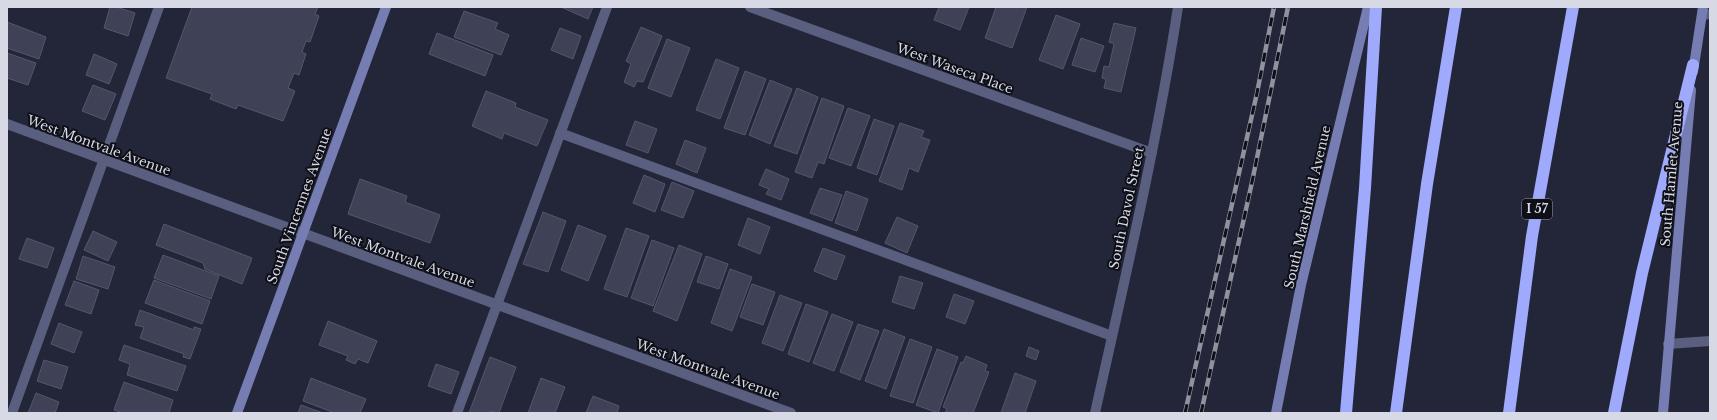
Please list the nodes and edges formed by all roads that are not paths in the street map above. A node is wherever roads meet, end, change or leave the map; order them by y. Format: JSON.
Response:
{"nodes":[{"id":1,"x":159,"y":7,"type":"edge"},
{"id":2,"x":386,"y":7,"type":"edge"},
{"id":3,"x":607,"y":7,"type":"edge"},
{"id":4,"x":750,"y":7,"type":"edge"},
{"id":5,"x":1178,"y":7,"type":"edge"},
{"id":6,"x":1368,"y":7,"type":"edge"},
{"id":7,"x":1376,"y":7,"type":"edge"},
{"id":8,"x":1456,"y":7,"type":"edge"},
{"id":9,"x":1573,"y":7,"type":"edge"},
{"id":10,"x":1705,"y":12,"type":"edge"},
{"id":11,"x":1693,"y":65,"type":"junction"},
{"id":12,"x":7,"y":124,"type":"edge"},
{"id":13,"x":560,"y":133,"type":"junction"},
{"id":14,"x":1152,"y":153,"type":"junction"},
{"id":15,"x":104,"y":161,"type":"junction"},
{"id":16,"x":303,"y":234,"type":"junction"},
{"id":17,"x":496,"y":305,"type":"junction"},
{"id":18,"x":1112,"y":336,"type":"junction"},
{"id":19,"x":1710,"y":341,"type":"edge"},
{"id":20,"x":1668,"y":344,"type":"junction"},
{"id":21,"x":12,"y":413,"type":"edge"},
{"id":22,"x":237,"y":413,"type":"edge"},
{"id":23,"x":457,"y":413,"type":"edge"},
{"id":24,"x":791,"y":413,"type":"edge"},
{"id":25,"x":1095,"y":413,"type":"edge"},
{"id":26,"x":1276,"y":413,"type":"edge"},
{"id":27,"x":1346,"y":413,"type":"edge"},
{"id":28,"x":1396,"y":413,"type":"edge"},
{"id":29,"x":1509,"y":413,"type":"edge"},
{"id":30,"x":1614,"y":413,"type":"edge"},
{"id":31,"x":1663,"y":413,"type":"edge"}],
"edges":[{"from":1,"to":15,"type":"street"},
{"from":2,"to":16,"type":"main road","name":"South Vincennes Avenue"},
{"from":3,"to":13,"type":"street"},
{"from":4,"to":14,"type":"street","name":"West Waseca Place"},
{"from":5,"to":14,"type":"street","name":"South Davol Street"},
{"from":6,"to":26,"type":"main road","name":"South Marshfield Avenue"},
{"from":7,"to":27,"type":"highway"},
{"from":8,"to":28,"type":"highway"},
{"from":9,"to":29,"type":"highway","number":"I 57"},
{"from":10,"to":11,"type":"main road","name":"South Hamlet Avenue"},
{"from":11,"to":20,"type":"main road","name":"South Hamlet Avenue"},
{"from":11,"to":30,"type":"highway"},
{"from":12,"to":15,"type":"street","name":"West Montvale Avenue"},
{"from":13,"to":17,"type":"street"},
{"from":13,"to":18,"type":"street"},
{"from":14,"to":18,"type":"street","name":"South Davol Street"},
{"from":15,"to":16,"type":"street","name":"West Montvale Avenue"},
{"from":15,"to":21,"type":"street"},
{"from":16,"to":17,"type":"street","name":"West Montvale Avenue"},
{"from":16,"to":22,"type":"main road","name":"South Vincennes Avenue"},
{"from":17,"to":23,"type":"street"},
{"from":17,"to":24,"type":"street","name":"West Montvale Avenue"},
{"from":18,"to":25,"type":"street","name":"South Davol Street"},
{"from":19,"to":20,"type":"street"},
{"from":20,"to":31,"type":"main road","name":"South Hamlet Avenue"}]}
